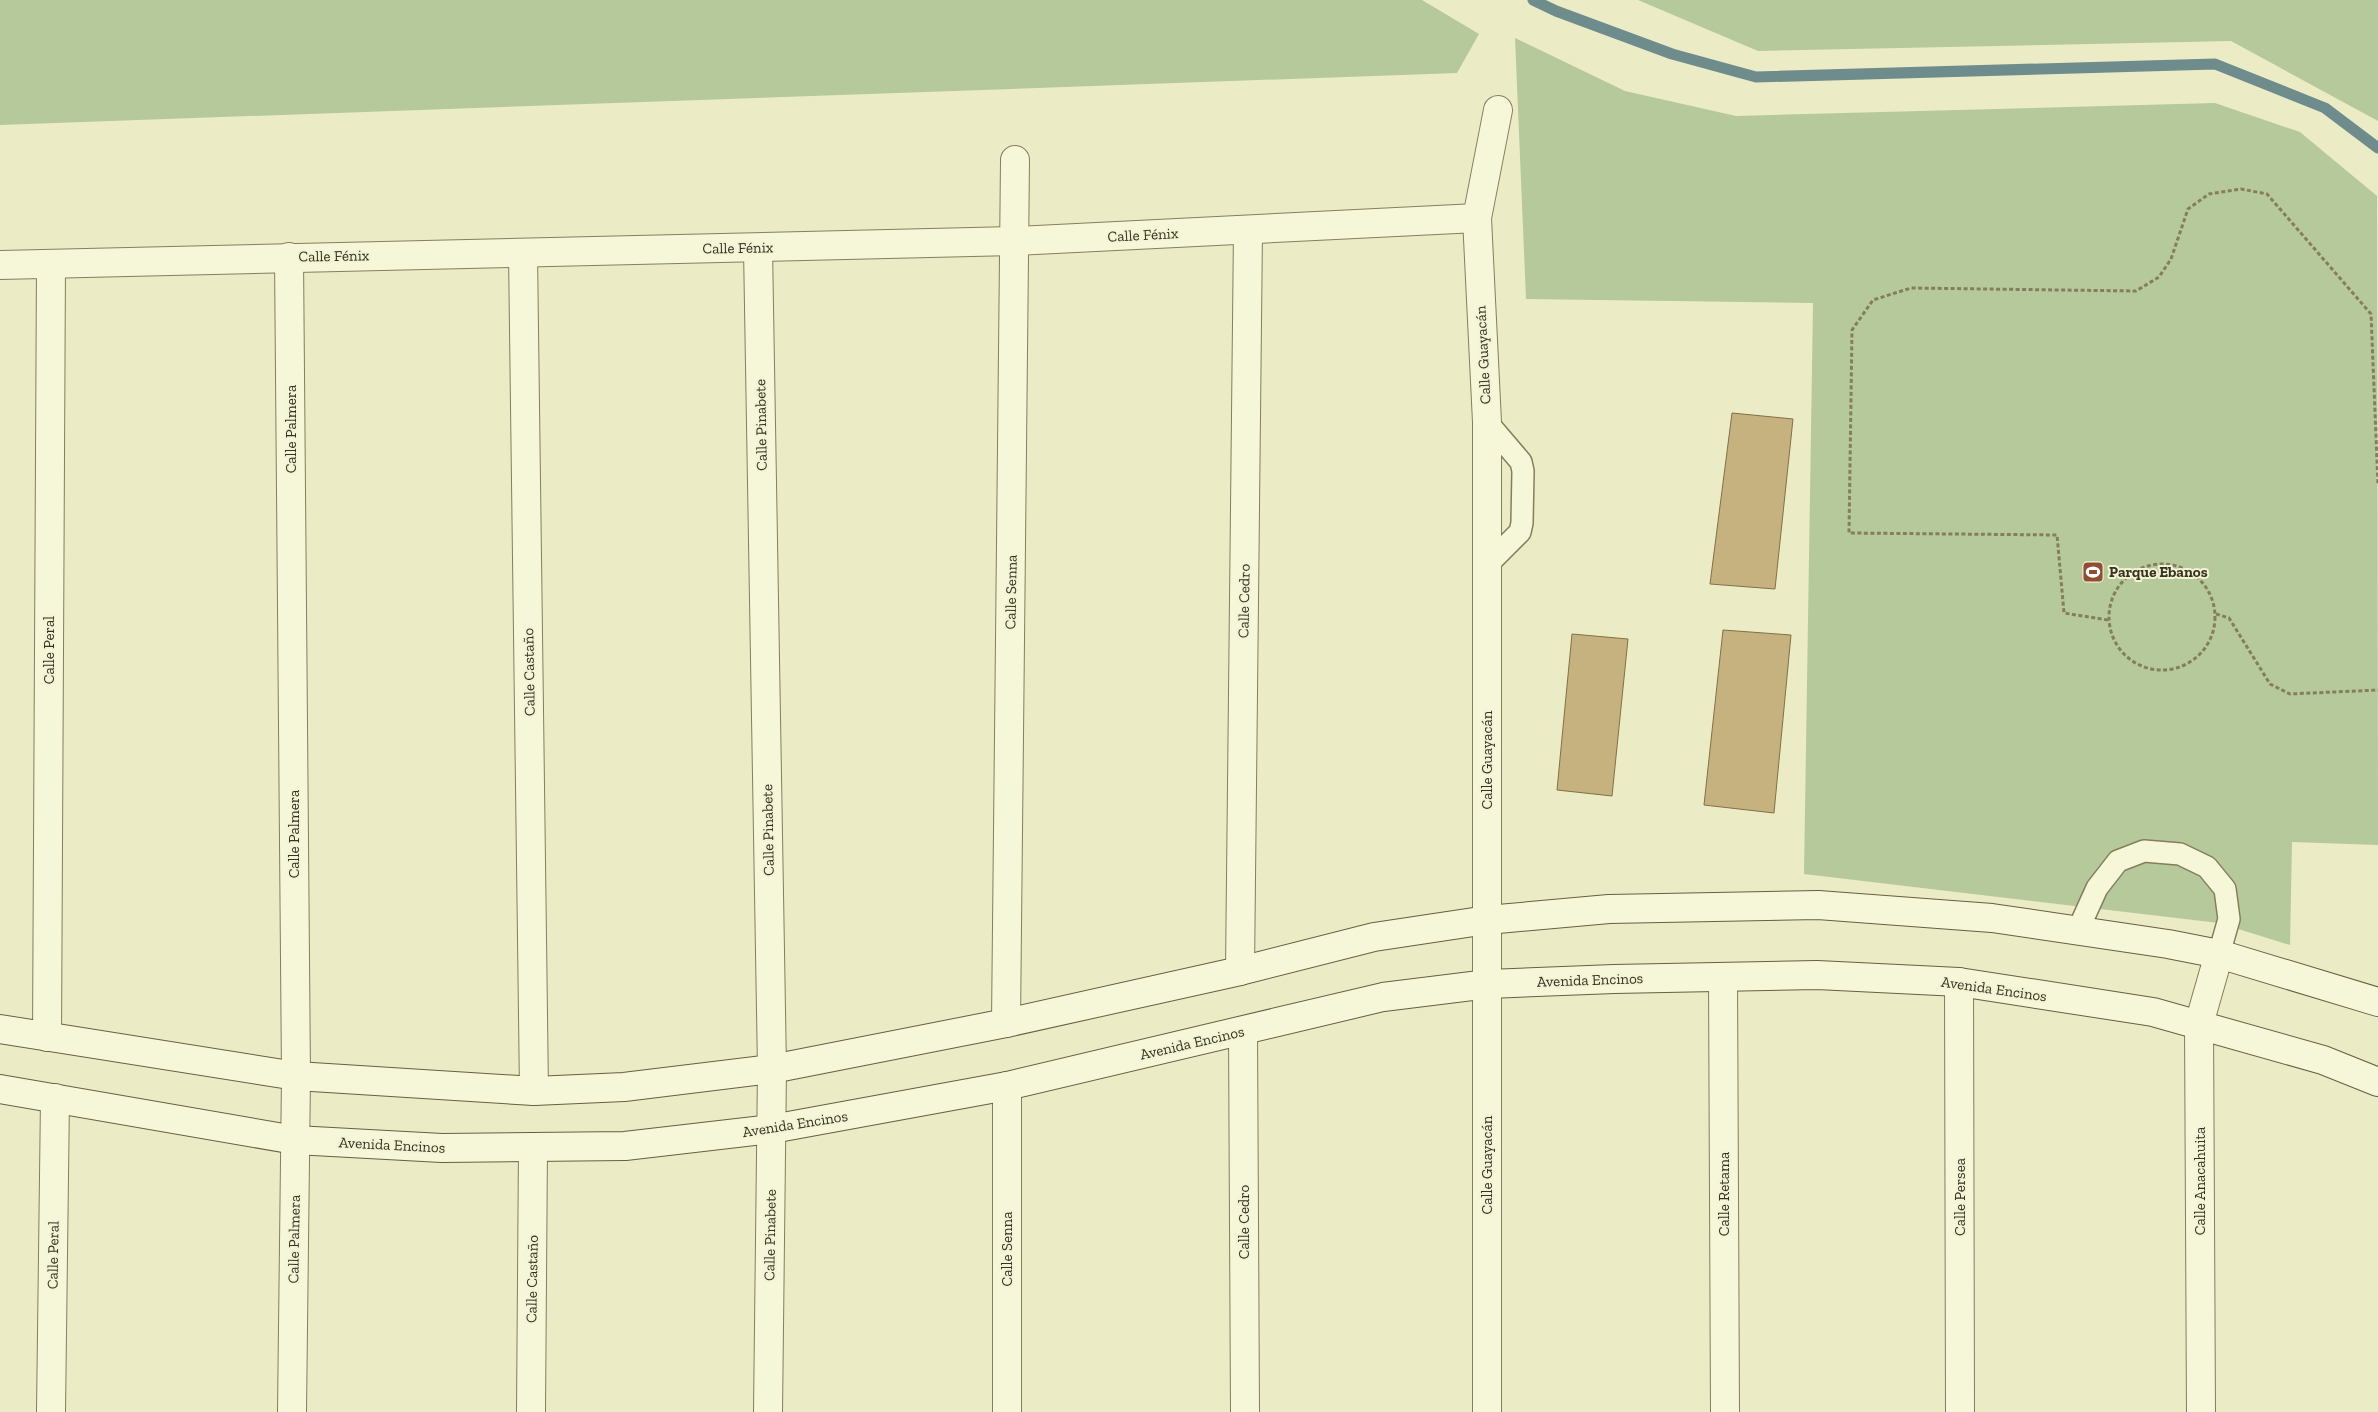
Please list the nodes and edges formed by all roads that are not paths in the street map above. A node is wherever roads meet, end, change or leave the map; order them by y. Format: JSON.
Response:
{"nodes":[{"id":1,"x":1498,"y":110,"type":"dead end"},
{"id":2,"x":1015,"y":160,"type":"dead end"},
{"id":3,"x":1476,"y":218,"type":"junction"},
{"id":4,"x":1248,"y":230,"type":"junction"},
{"id":5,"x":1014,"y":240,"type":"junction"},
{"id":6,"x":758,"y":248,"type":"junction"},
{"id":7,"x":523,"y":252,"type":"junction"},
{"id":8,"x":289,"y":257,"type":"junction"},
{"id":9,"x":51,"y":264,"type":"junction"},
{"id":10,"x":0,"y":265,"type":"edge"},
{"id":11,"x":1487,"y":422,"type":"junction"},
{"id":12,"x":1486,"y":566,"type":"junction"},
{"id":13,"x":1487,"y":920,"type":"junction"},
{"id":14,"x":2078,"y":930,"type":"junction"},
{"id":15,"x":2219,"y":954,"type":"junction"},
{"id":16,"x":1240,"y":971,"type":"junction"},
{"id":17,"x":1723,"y":977,"type":"junction"},
{"id":18,"x":1959,"y":982,"type":"junction"},
{"id":19,"x":1488,"y":984,"type":"junction"},
{"id":20,"x":2378,"y":1002,"type":"edge"},
{"id":21,"x":1006,"y":1024,"type":"junction"},
{"id":22,"x":2199,"y":1024,"type":"junction"},
{"id":23,"x":0,"y":1029,"type":"edge"},
{"id":24,"x":1243,"y":1031,"type":"junction"},
{"id":25,"x":47,"y":1037,"type":"junction"},
{"id":26,"x":772,"y":1069,"type":"junction"},
{"id":27,"x":296,"y":1076,"type":"junction"},
{"id":28,"x":2378,"y":1082,"type":"edge"},
{"id":29,"x":1007,"y":1086,"type":"junction"},
{"id":30,"x":0,"y":1089,"type":"edge"},
{"id":31,"x":534,"y":1091,"type":"junction"},
{"id":32,"x":55,"y":1098,"type":"junction"},
{"id":33,"x":772,"y":1130,"type":"junction"},
{"id":34,"x":295,"y":1140,"type":"junction"},
{"id":35,"x":533,"y":1147,"type":"junction"},
{"id":36,"x":51,"y":1412,"type":"edge"},
{"id":37,"x":292,"y":1412,"type":"edge"},
{"id":38,"x":531,"y":1412,"type":"edge"},
{"id":39,"x":768,"y":1412,"type":"edge"},
{"id":40,"x":1007,"y":1412,"type":"edge"},
{"id":41,"x":1245,"y":1412,"type":"edge"},
{"id":42,"x":1487,"y":1412,"type":"edge"},
{"id":43,"x":1725,"y":1412,"type":"edge"},
{"id":44,"x":1960,"y":1412,"type":"edge"},
{"id":45,"x":2201,"y":1412,"type":"edge"}],
"edges":[{"from":1,"to":3,"type":"street","name":"Calle Guayacán"},
{"from":2,"to":5,"type":"street","name":"Calle Senna"},
{"from":3,"to":4,"type":"street","name":"Calle Fénix"},
{"from":3,"to":11,"type":"street","name":"Calle Guayacán"},
{"from":4,"to":5,"type":"street","name":"Calle Fénix"},
{"from":4,"to":16,"type":"street","name":"Calle Cedro"},
{"from":5,"to":6,"type":"street","name":"Calle Fénix"},
{"from":5,"to":21,"type":"street","name":"Calle Senna"},
{"from":6,"to":7,"type":"street","name":"Calle Fénix"},
{"from":6,"to":26,"type":"street","name":"Calle Pinabete"},
{"from":7,"to":8,"type":"street","name":"Calle Fénix"},
{"from":7,"to":31,"type":"street","name":"Calle Castaño"},
{"from":8,"to":9,"type":"street","name":"Calle Fénix"},
{"from":8,"to":27,"type":"street","name":"Calle Palmera"},
{"from":9,"to":10,"type":"street","name":"Calle Fénix"},
{"from":9,"to":25,"type":"street","name":"Calle Peral"},
{"from":11,"to":12,"type":"street","name":"Calle Guayacán"},
{"from":11,"to":12,"type":"lane"},
{"from":12,"to":13,"type":"street","name":"Calle Guayacán"},
{"from":13,"to":14,"type":"street"},
{"from":13,"to":16,"type":"street"},
{"from":13,"to":19,"type":"street","name":"Calle Guayacán"},
{"from":14,"to":15,"type":"street"},
{"from":14,"to":15,"type":"lane"},
{"from":15,"to":20,"type":"street"},
{"from":15,"to":22,"type":"street","name":"Calle Anacahuita"},
{"from":16,"to":21,"type":"street"},
{"from":17,"to":18,"type":"street","name":"Avenida Encinos"},
{"from":17,"to":19,"type":"street","name":"Avenida Encinos"},
{"from":17,"to":43,"type":"street","name":"Calle Retama"},
{"from":18,"to":22,"type":"street","name":"Avenida Encinos"},
{"from":18,"to":44,"type":"street","name":"Calle Persea"},
{"from":19,"to":24,"type":"street","name":"Avenida Encinos"},
{"from":19,"to":42,"type":"street","name":"Calle Guayacán"},
{"from":21,"to":26,"type":"street"},
{"from":22,"to":28,"type":"street","name":"Avenida Encinos"},
{"from":22,"to":45,"type":"street","name":"Calle Anacahuita"},
{"from":23,"to":25,"type":"street"},
{"from":24,"to":29,"type":"street","name":"Avenida Encinos"},
{"from":24,"to":41,"type":"street","name":"Calle Cedro"},
{"from":25,"to":27,"type":"street"},
{"from":26,"to":31,"type":"street"},
{"from":26,"to":33,"type":"street","name":"Calle Pinabete"},
{"from":27,"to":31,"type":"street"},
{"from":27,"to":34,"type":"street","name":"Calle Palmera"},
{"from":29,"to":33,"type":"street","name":"Avenida Encinos"},
{"from":29,"to":40,"type":"street","name":"Calle Senna"},
{"from":30,"to":32,"type":"street","name":"Avenida Encinos"},
{"from":32,"to":34,"type":"street","name":"Avenida Encinos"},
{"from":32,"to":36,"type":"street","name":"Calle Peral"},
{"from":33,"to":35,"type":"street","name":"Avenida Encinos"},
{"from":33,"to":39,"type":"street","name":"Calle Pinabete"},
{"from":34,"to":35,"type":"street","name":"Avenida Encinos"},
{"from":34,"to":37,"type":"street","name":"Calle Palmera"},
{"from":35,"to":38,"type":"street","name":"Calle Castaño"}]}
